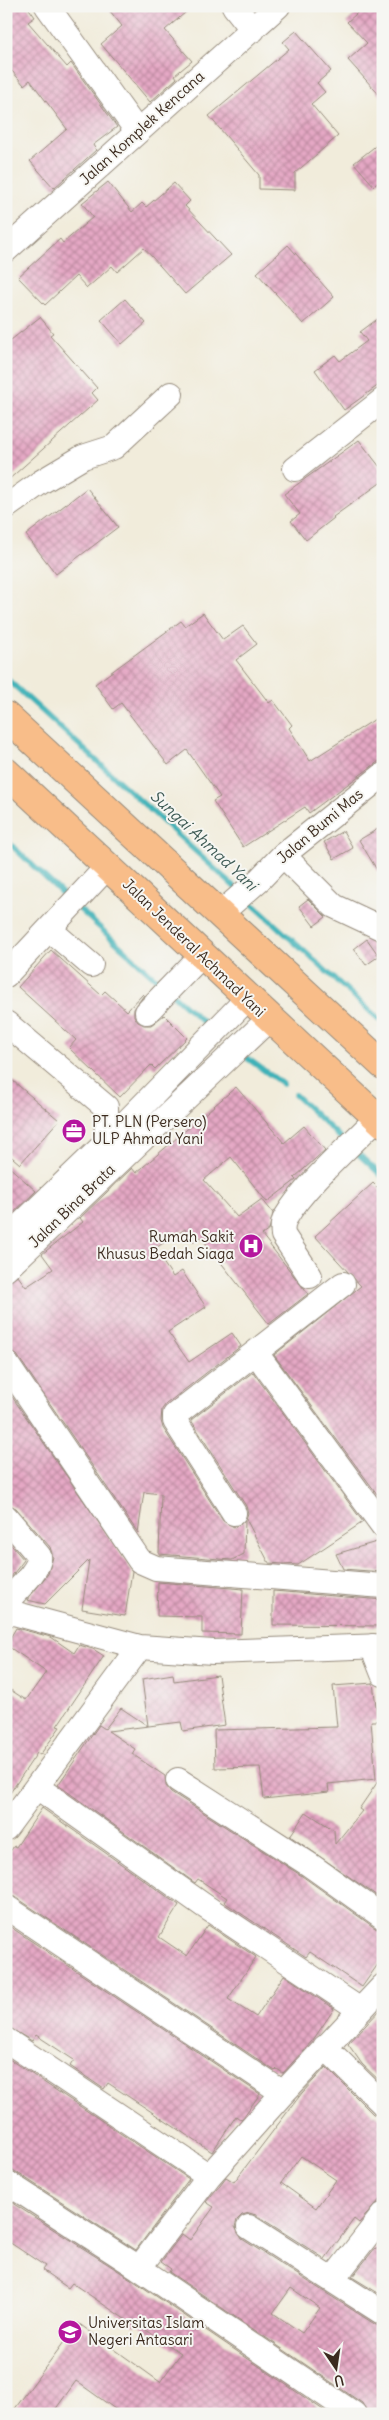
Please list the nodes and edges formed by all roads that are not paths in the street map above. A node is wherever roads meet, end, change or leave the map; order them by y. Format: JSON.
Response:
{"nodes":[{"id":1,"x":47,"y":6,"type":"edge"},
{"id":2,"x":234,"y":6,"type":"edge"},
{"id":3,"x":278,"y":6,"type":"edge"},
{"id":4,"x":253,"y":30,"type":"junction"},
{"id":5,"x":137,"y":130,"type":"junction"},
{"id":6,"x":6,"y":250,"type":"edge"},
{"id":7,"x":171,"y":394,"type":"dead end"},
{"id":8,"x":383,"y":400,"type":"edge"},
{"id":9,"x":295,"y":469,"type":"dead end"},
{"id":10,"x":6,"y":507,"type":"edge"},
{"id":11,"x":6,"y":716,"type":"edge"},
{"id":12,"x":6,"y":772,"type":"edge"},
{"id":13,"x":383,"y":775,"type":"edge"},
{"id":14,"x":283,"y":856,"type":"junction"},
{"id":15,"x":108,"y":866,"type":"junction"},
{"id":16,"x":229,"y":907,"type":"junction"},
{"id":17,"x":49,"y":929,"type":"junction"},
{"id":18,"x":383,"y":929,"type":"edge"},
{"id":19,"x":202,"y":955,"type":"junction"},
{"id":20,"x":91,"y":965,"type":"dead end"},
{"id":21,"x":6,"y":975,"type":"edge"},
{"id":22,"x":161,"y":997,"type":"dead end"},
{"id":23,"x":248,"y":998,"type":"junction"},
{"id":24,"x":6,"y":1022,"type":"edge"},
{"id":25,"x":260,"y":1028,"type":"junction"},
{"id":26,"x":383,"y":1066,"type":"edge"},
{"id":27,"x":380,"y":1121,"type":"edge"},
{"id":28,"x":107,"y":1142,"type":"junction"},
{"id":29,"x":6,"y":1239,"type":"edge"},
{"id":30,"x":6,"y":1269,"type":"edge"},
{"id":31,"x":310,"y":1276,"type":"dead end"},
{"id":32,"x":343,"y":1284,"type":"dead end"},
{"id":33,"x":256,"y":1353,"type":"junction"},
{"id":34,"x":6,"y":1363,"type":"edge"},
{"id":35,"x":234,"y":1513,"type":"dead end"},
{"id":36,"x":6,"y":1517,"type":"edge"},
{"id":37,"x":383,"y":1526,"type":"edge"},
{"id":38,"x":383,"y":1586,"type":"edge"},
{"id":39,"x":8,"y":1600,"type":"edge"},
{"id":40,"x":377,"y":1646,"type":"edge"},
{"id":41,"x":140,"y":1647,"type":"junction"},
{"id":42,"x":383,"y":1674,"type":"edge"},
{"id":43,"x":178,"y":1780,"type":"dead end"},
{"id":44,"x":37,"y":1787,"type":"junction"},
{"id":45,"x":6,"y":1828,"type":"edge"},
{"id":46,"x":6,"y":1907,"type":"edge"},
{"id":47,"x":383,"y":1917,"type":"edge"},
{"id":48,"x":383,"y":1986,"type":"edge"},
{"id":49,"x":359,"y":2010,"type":"junction"},
{"id":50,"x":6,"y":2040,"type":"edge"},
{"id":51,"x":325,"y":2047,"type":"junction"},
{"id":52,"x":283,"y":2093,"type":"junction"},
{"id":53,"x":383,"y":2104,"type":"edge"},
{"id":54,"x":209,"y":2176,"type":"junction"},
{"id":55,"x":6,"y":2182,"type":"edge"},
{"id":56,"x":383,"y":2215,"type":"edge"},
{"id":57,"x":249,"y":2228,"type":"dead end"},
{"id":58,"x":139,"y":2268,"type":"junction"},
{"id":59,"x":333,"y":2279,"type":"junction"},
{"id":60,"x":383,"y":2313,"type":"edge"},
{"id":61,"x":354,"y":2414,"type":"edge"}],
"edges":[{"from":1,"to":5,"type":"street"},
{"from":2,"to":4,"type":"street"},
{"from":3,"to":4,"type":"street","name":"Jalan Komplek Kencana"},
{"from":4,"to":5,"type":"street","name":"Jalan Komplek Kencana"},
{"from":5,"to":6,"type":"street","name":"Jalan Komplek Kencana"},
{"from":7,"to":10,"type":"street"},
{"from":8,"to":9,"type":"street"},
{"from":11,"to":16,"type":"highway"},
{"from":12,"to":15,"type":"highway","name":"Jalan Jenderal Achmad Yani"},
{"from":13,"to":14,"type":"street","name":"Jalan Bumi Mas"},
{"from":14,"to":16,"type":"street","name":"Jalan Bumi Mas"},
{"from":14,"to":18,"type":"street"},
{"from":15,"to":17,"type":"street"},
{"from":15,"to":19,"type":"highway","name":"Jalan Jenderal Achmad Yani"},
{"from":16,"to":26,"type":"highway"},
{"from":17,"to":20,"type":"street"},
{"from":17,"to":21,"type":"street"},
{"from":19,"to":22,"type":"street"},
{"from":19,"to":23,"type":"highway","name":"Jalan Jenderal Achmad Yani"},
{"from":23,"to":25,"type":"highway","name":"Jalan Jenderal Achmad Yani"},
{"from":23,"to":28,"type":"street"},
{"from":24,"to":28,"type":"street"},
{"from":25,"to":27,"type":"highway","name":"Jalan Jenderal Achmad Yani"},
{"from":25,"to":30,"type":"street","name":"Jalan Bina Brata"},
{"from":27,"to":31,"type":"street"},
{"from":28,"to":29,"type":"street"},
{"from":32,"to":33,"type":"street"},
{"from":33,"to":35,"type":"street"},
{"from":33,"to":37,"type":"street"},
{"from":34,"to":38,"type":"street"},
{"from":36,"to":39,"type":"street"},
{"from":39,"to":41,"type":"street"},
{"from":40,"to":41,"type":"street"},
{"from":40,"to":42,"type":"street"},
{"from":41,"to":44,"type":"street"},
{"from":43,"to":47,"type":"street"},
{"from":44,"to":45,"type":"street"},
{"from":44,"to":49,"type":"street"},
{"from":46,"to":52,"type":"street"},
{"from":48,"to":49,"type":"street"},
{"from":49,"to":51,"type":"street"},
{"from":50,"to":54,"type":"street"},
{"from":51,"to":52,"type":"street"},
{"from":51,"to":53,"type":"street"},
{"from":52,"to":54,"type":"street"},
{"from":54,"to":58,"type":"street"},
{"from":55,"to":58,"type":"street"},
{"from":56,"to":59,"type":"street"},
{"from":57,"to":59,"type":"street"},
{"from":58,"to":61,"type":"street"},
{"from":59,"to":60,"type":"street"}]}
